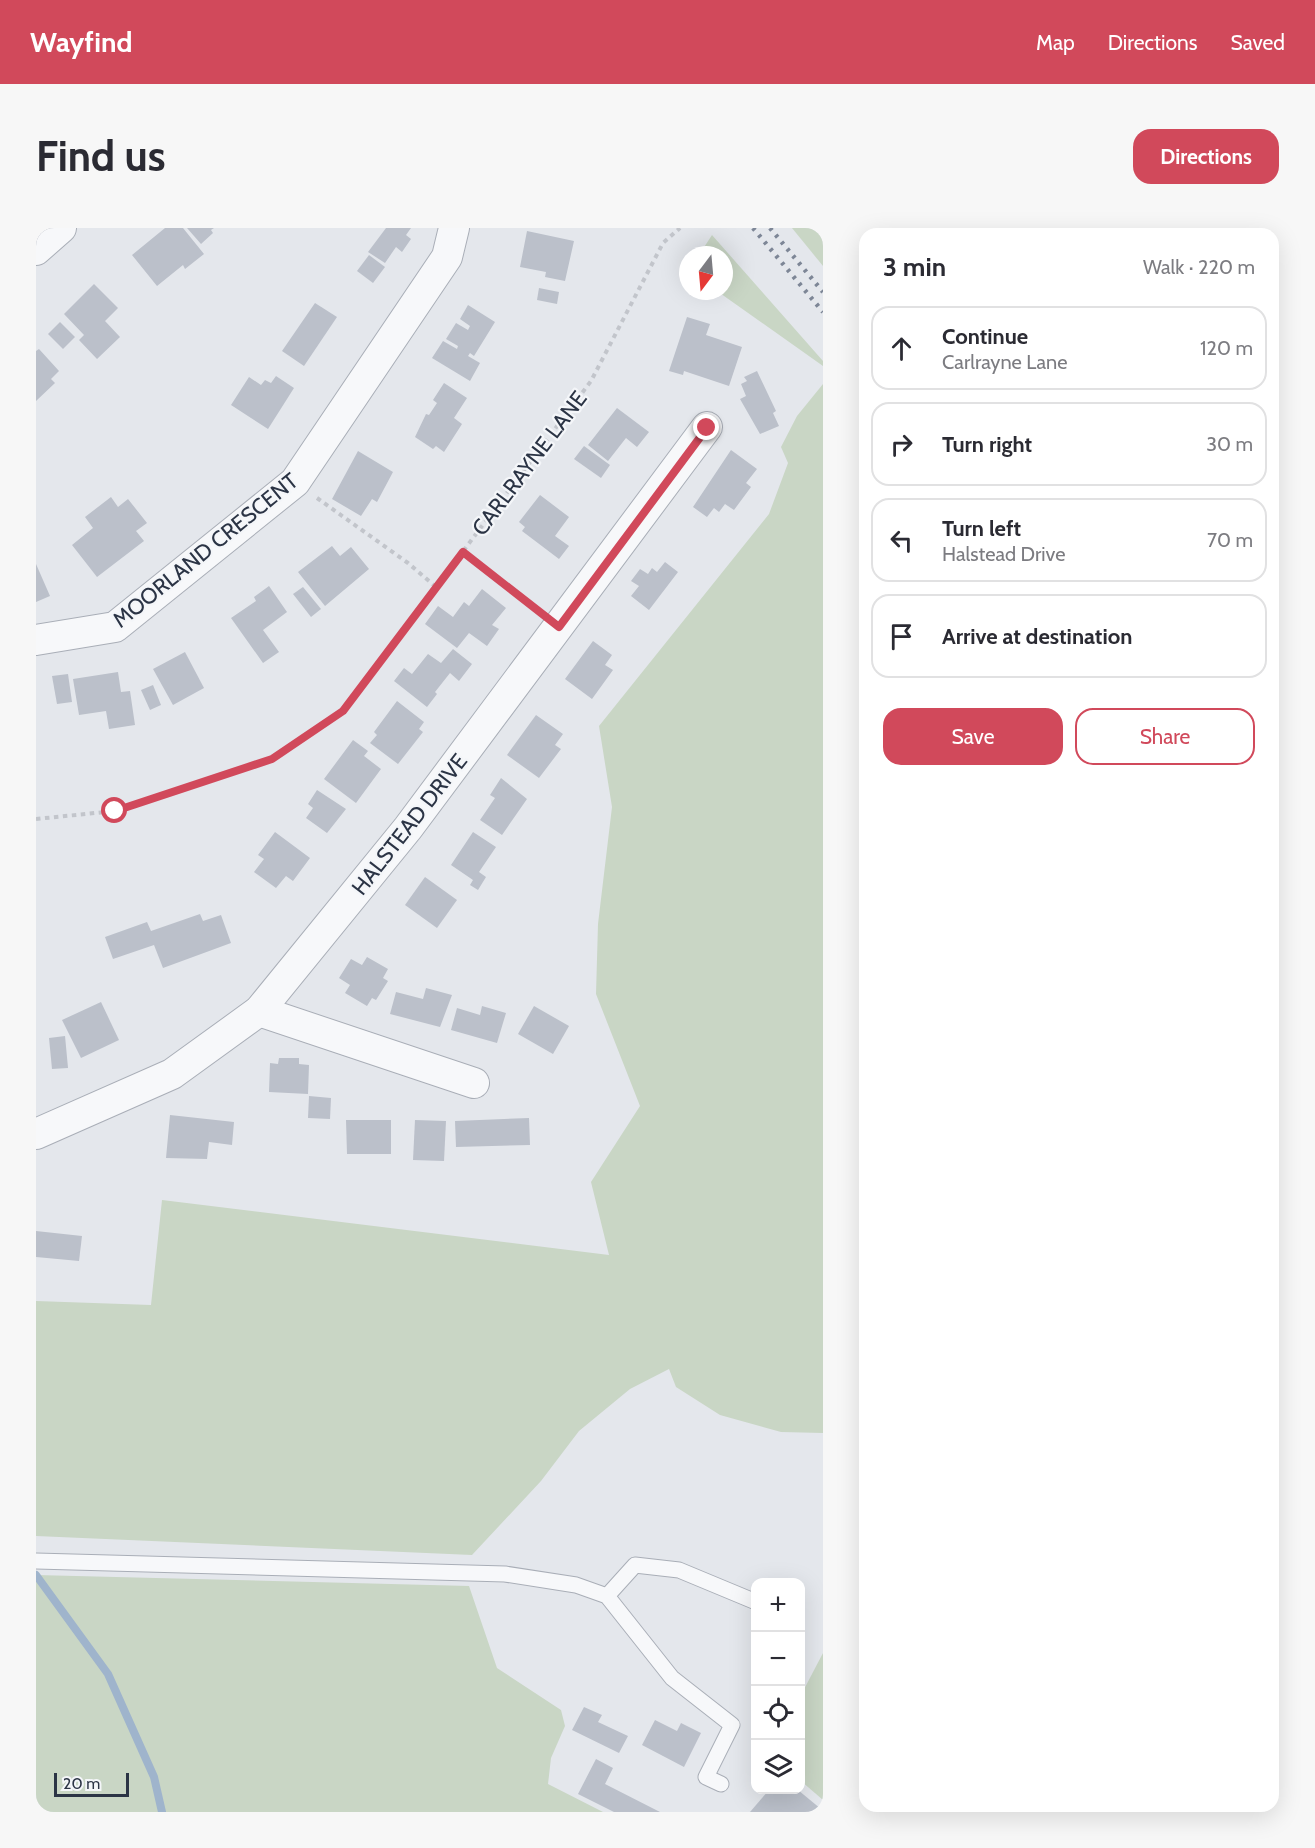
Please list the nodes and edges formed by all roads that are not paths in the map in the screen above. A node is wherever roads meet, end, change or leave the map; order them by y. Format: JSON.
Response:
{"nodes":[{"id":1,"x":61,"y":228,"type":"edge"},
{"id":2,"x":454,"y":228,"type":"edge"},
{"id":3,"x":36,"y":250,"type":"edge"},
{"id":4,"x":707,"y":428,"type":"dead end"},
{"id":5,"x":36,"y":639,"type":"edge"},
{"id":6,"x":259,"y":1011,"type":"junction"},
{"id":7,"x":474,"y":1083,"type":"dead end"},
{"id":8,"x":36,"y":1134,"type":"edge"},
{"id":9,"x":36,"y":1561,"type":"edge"},
{"id":10,"x":607,"y":1596,"type":"junction"},
{"id":11,"x":751,"y":1600,"type":"edge"},
{"id":12,"x":721,"y":1784,"type":"dead end"}],
"edges":[{"from":1,"to":3,"type":"street"},
{"from":2,"to":5,"type":"street","name":"MOORLAND CRESCENT"},
{"from":4,"to":6,"type":"street","name":"HALSTEAD DRIVE"},
{"from":6,"to":7,"type":"street"},
{"from":6,"to":8,"type":"street","name":"HALSTEAD DRIVE"},
{"from":9,"to":10,"type":"lane"},
{"from":10,"to":11,"type":"lane"},
{"from":10,"to":12,"type":"lane"}]}
